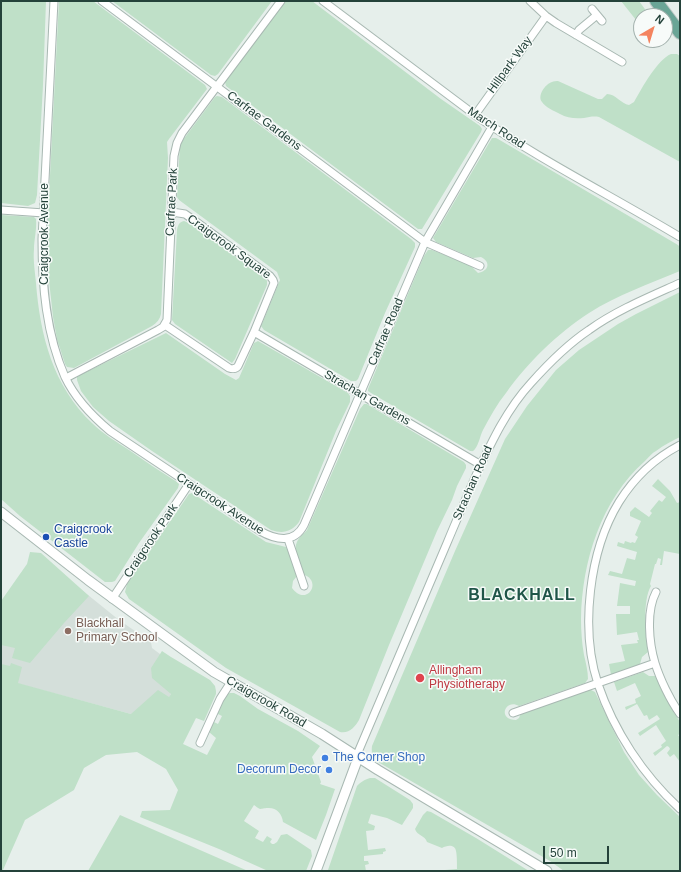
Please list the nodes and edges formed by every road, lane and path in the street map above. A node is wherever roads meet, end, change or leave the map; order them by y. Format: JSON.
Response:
{"nodes":[{"id":1,"x":54,"y":1,"type":"edge"},
{"id":2,"x":102,"y":1,"type":"edge"},
{"id":3,"x":281,"y":1,"type":"edge"},
{"id":4,"x":323,"y":1,"type":"edge"},
{"id":5,"x":530,"y":1,"type":"edge"},
{"id":6,"x":656,"y":1,"type":"edge"},
{"id":7,"x":546,"y":16,"type":"junction"},
{"id":8,"x":602,"y":22,"type":"dead end"},
{"id":9,"x":680,"y":33,"type":"edge"},
{"id":10,"x":576,"y":35,"type":"junction"},
{"id":11,"x":622,"y":62,"type":"dead end"},
{"id":12,"x":217,"y":86,"type":"junction"},
{"id":13,"x":475,"y":115,"type":"junction"},
{"id":14,"x":492,"y":127,"type":"junction"},
{"id":15,"x":1,"y":210,"type":"edge"},
{"id":16,"x":172,"y":212,"type":"junction"},
{"id":17,"x":44,"y":213,"type":"junction"},
{"id":18,"x":680,"y":237,"type":"edge"},
{"id":19,"x":425,"y":242,"type":"junction"},
{"id":20,"x":480,"y":266,"type":"dead end"},
{"id":21,"x":680,"y":283,"type":"edge"},
{"id":22,"x":165,"y":325,"type":"junction"},
{"id":23,"x":254,"y":332,"type":"junction"},
{"id":24,"x":66,"y":378,"type":"junction"},
{"id":25,"x":360,"y":394,"type":"junction"},
{"id":26,"x":680,"y":444,"type":"edge"},
{"id":27,"x":481,"y":465,"type":"junction"},
{"id":28,"x":189,"y":484,"type":"junction"},
{"id":29,"x":1,"y":512,"type":"edge"},
{"id":30,"x":288,"y":539,"type":"junction"},
{"id":31,"x":304,"y":586,"type":"dead end"},
{"id":32,"x":656,"y":592,"type":"dead end"},
{"id":33,"x":112,"y":599,"type":"junction"},
{"id":34,"x":655,"y":663,"type":"junction"},
{"id":35,"x":231,"y":682,"type":"junction"},
{"id":36,"x":598,"y":683,"type":"junction"},
{"id":37,"x":513,"y":713,"type":"dead end"},
{"id":38,"x":680,"y":714,"type":"edge"},
{"id":39,"x":200,"y":743,"type":"dead end"},
{"id":40,"x":357,"y":757,"type":"junction"},
{"id":41,"x":680,"y":809,"type":"edge"},
{"id":42,"x":316,"y":871,"type":"edge"},
{"id":43,"x":547,"y":871,"type":"edge"}],
"edges":[{"from":1,"to":17,"type":"street","name":"Craigcrook Avenue"},
{"from":2,"to":12,"type":"street","name":"Carfrae Gardens"},
{"from":3,"to":12,"type":"street","name":"Carfrae Park"},
{"from":4,"to":13,"type":"street","name":"March Road"},
{"from":5,"to":7,"type":"street"},
{"from":6,"to":9,"type":"main road"},
{"from":7,"to":10,"type":"street"},
{"from":7,"to":13,"type":"street","name":"Hillpark Way"},
{"from":8,"to":10,"type":"street"},
{"from":10,"to":11,"type":"street"},
{"from":12,"to":16,"type":"street","name":"Carfrae Park"},
{"from":12,"to":19,"type":"street","name":"Carfrae Gardens"},
{"from":13,"to":14,"type":"street","name":"March Road"},
{"from":14,"to":18,"type":"street","name":"March Road"},
{"from":14,"to":19,"type":"street","name":"Carfrae Road"},
{"from":15,"to":17,"type":"street"},
{"from":16,"to":22,"type":"street","name":"Carfrae Park"},
{"from":16,"to":23,"type":"street","name":"Craigcrook Square"},
{"from":17,"to":24,"type":"street","name":"Craigcrook Avenue"},
{"from":19,"to":20,"type":"street","name":"Carfrae Gardens"},
{"from":19,"to":25,"type":"street","name":"Carfrae Road"},
{"from":21,"to":27,"type":"street","name":"Strachan Road"},
{"from":22,"to":23,"type":"street","name":"Craigcrook Square"},
{"from":22,"to":24,"type":"street"},
{"from":23,"to":25,"type":"street","name":"Strachan Gardens"},
{"from":24,"to":28,"type":"street","name":"Craigcrook Avenue"},
{"from":25,"to":27,"type":"street","name":"Strachan Gardens"},
{"from":25,"to":30,"type":"street","name":"Carfrae Road"},
{"from":26,"to":36,"type":"street"},
{"from":27,"to":40,"type":"street","name":"Strachan Road"},
{"from":28,"to":30,"type":"street","name":"Craigcrook Avenue"},
{"from":28,"to":33,"type":"street","name":"Craigcrook Park"},
{"from":29,"to":33,"type":"street","name":"Craigcrook Road"},
{"from":30,"to":31,"type":"street"},
{"from":32,"to":34,"type":"street"},
{"from":33,"to":35,"type":"street","name":"Craigcrook Road"},
{"from":34,"to":36,"type":"street"},
{"from":34,"to":38,"type":"street"},
{"from":35,"to":39,"type":"street"},
{"from":35,"to":40,"type":"street","name":"Craigcrook Road"},
{"from":36,"to":37,"type":"street"},
{"from":36,"to":41,"type":"street"},
{"from":40,"to":42,"type":"street"},
{"from":40,"to":43,"type":"street","name":"Craigcrook Road"}]}
